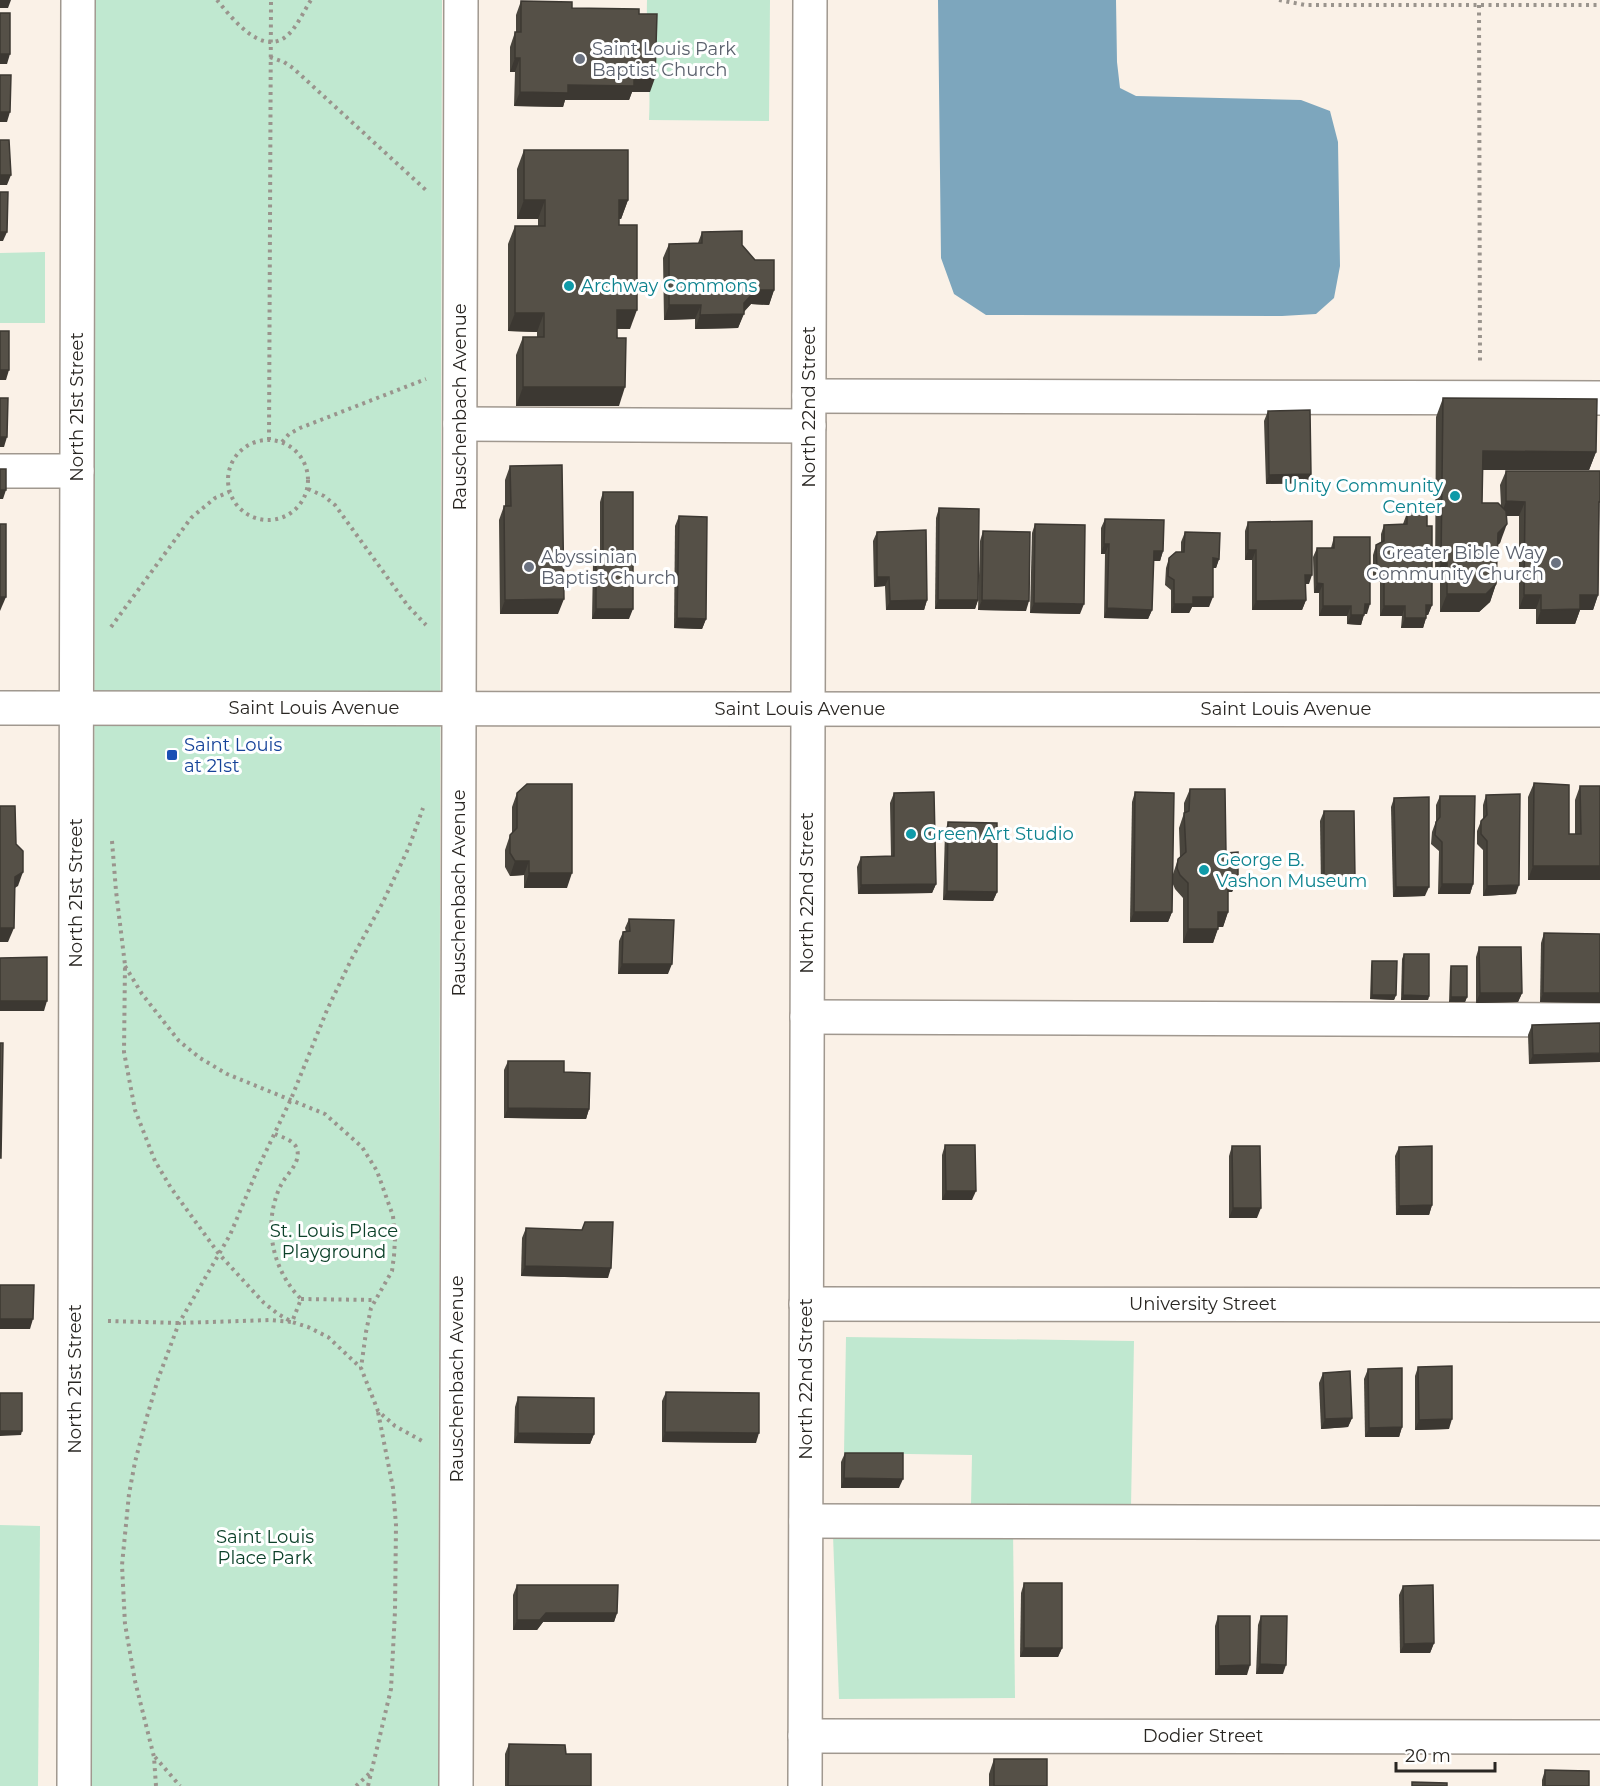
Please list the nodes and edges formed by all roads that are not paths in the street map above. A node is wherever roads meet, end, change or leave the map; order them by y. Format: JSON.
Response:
{"nodes":[{"id":1,"x":78,"y":0,"type":"edge"},
{"id":2,"x":461,"y":0,"type":"edge"},
{"id":3,"x":810,"y":0,"type":"edge"},
{"id":4,"x":1600,"y":398,"type":"edge"},
{"id":5,"x":809,"y":411,"type":"junction"},
{"id":6,"x":460,"y":424,"type":"junction"},
{"id":7,"x":0,"y":471,"type":"edge"},
{"id":8,"x":77,"y":471,"type":"junction"},
{"id":9,"x":0,"y":708,"type":"edge"},
{"id":10,"x":76,"y":708,"type":"junction"},
{"id":11,"x":459,"y":709,"type":"junction"},
{"id":12,"x":808,"y":709,"type":"junction"},
{"id":13,"x":1600,"y":710,"type":"edge"},
{"id":14,"x":807,"y":1017,"type":"junction"},
{"id":15,"x":1600,"y":1020,"type":"edge"},
{"id":16,"x":806,"y":1304,"type":"junction"},
{"id":17,"x":1600,"y":1305,"type":"edge"},
{"id":18,"x":806,"y":1521,"type":"junction"},
{"id":19,"x":1600,"y":1523,"type":"edge"},
{"id":20,"x":805,"y":1736,"type":"junction"},
{"id":21,"x":1600,"y":1737,"type":"edge"},
{"id":22,"x":74,"y":1786,"type":"edge"},
{"id":23,"x":456,"y":1786,"type":"edge"},
{"id":24,"x":805,"y":1786,"type":"edge"}],
"edges":[{"from":1,"to":8,"type":"street","name":"North 21st Street"},
{"from":2,"to":6,"type":"street","name":"Rauschenbach Avenue"},
{"from":3,"to":5,"type":"street","name":"North 22nd Street"},
{"from":4,"to":5,"type":"street"},
{"from":5,"to":6,"type":"street"},
{"from":5,"to":12,"type":"street","name":"North 22nd Street"},
{"from":6,"to":11,"type":"street","name":"Rauschenbach Avenue"},
{"from":7,"to":8,"type":"street"},
{"from":8,"to":10,"type":"street","name":"North 21st Street"},
{"from":9,"to":10,"type":"street","name":"Saint Louis Avenue"},
{"from":10,"to":11,"type":"street","name":"Saint Louis Avenue"},
{"from":10,"to":22,"type":"street","name":"North 21st Street"},
{"from":11,"to":12,"type":"street","name":"Saint Louis Avenue"},
{"from":11,"to":23,"type":"street","name":"Rauschenbach Avenue"},
{"from":12,"to":13,"type":"street","name":"Saint Louis Avenue"},
{"from":12,"to":14,"type":"street","name":"North 22nd Street"},
{"from":14,"to":15,"type":"street"},
{"from":14,"to":16,"type":"street","name":"North 22nd Street"},
{"from":16,"to":17,"type":"street","name":"University Street"},
{"from":16,"to":18,"type":"street","name":"North 22nd Street"},
{"from":18,"to":19,"type":"street"},
{"from":18,"to":20,"type":"street","name":"North 22nd Street"},
{"from":20,"to":21,"type":"street","name":"Dodier Street"},
{"from":20,"to":24,"type":"street","name":"North 22nd Street"}]}
